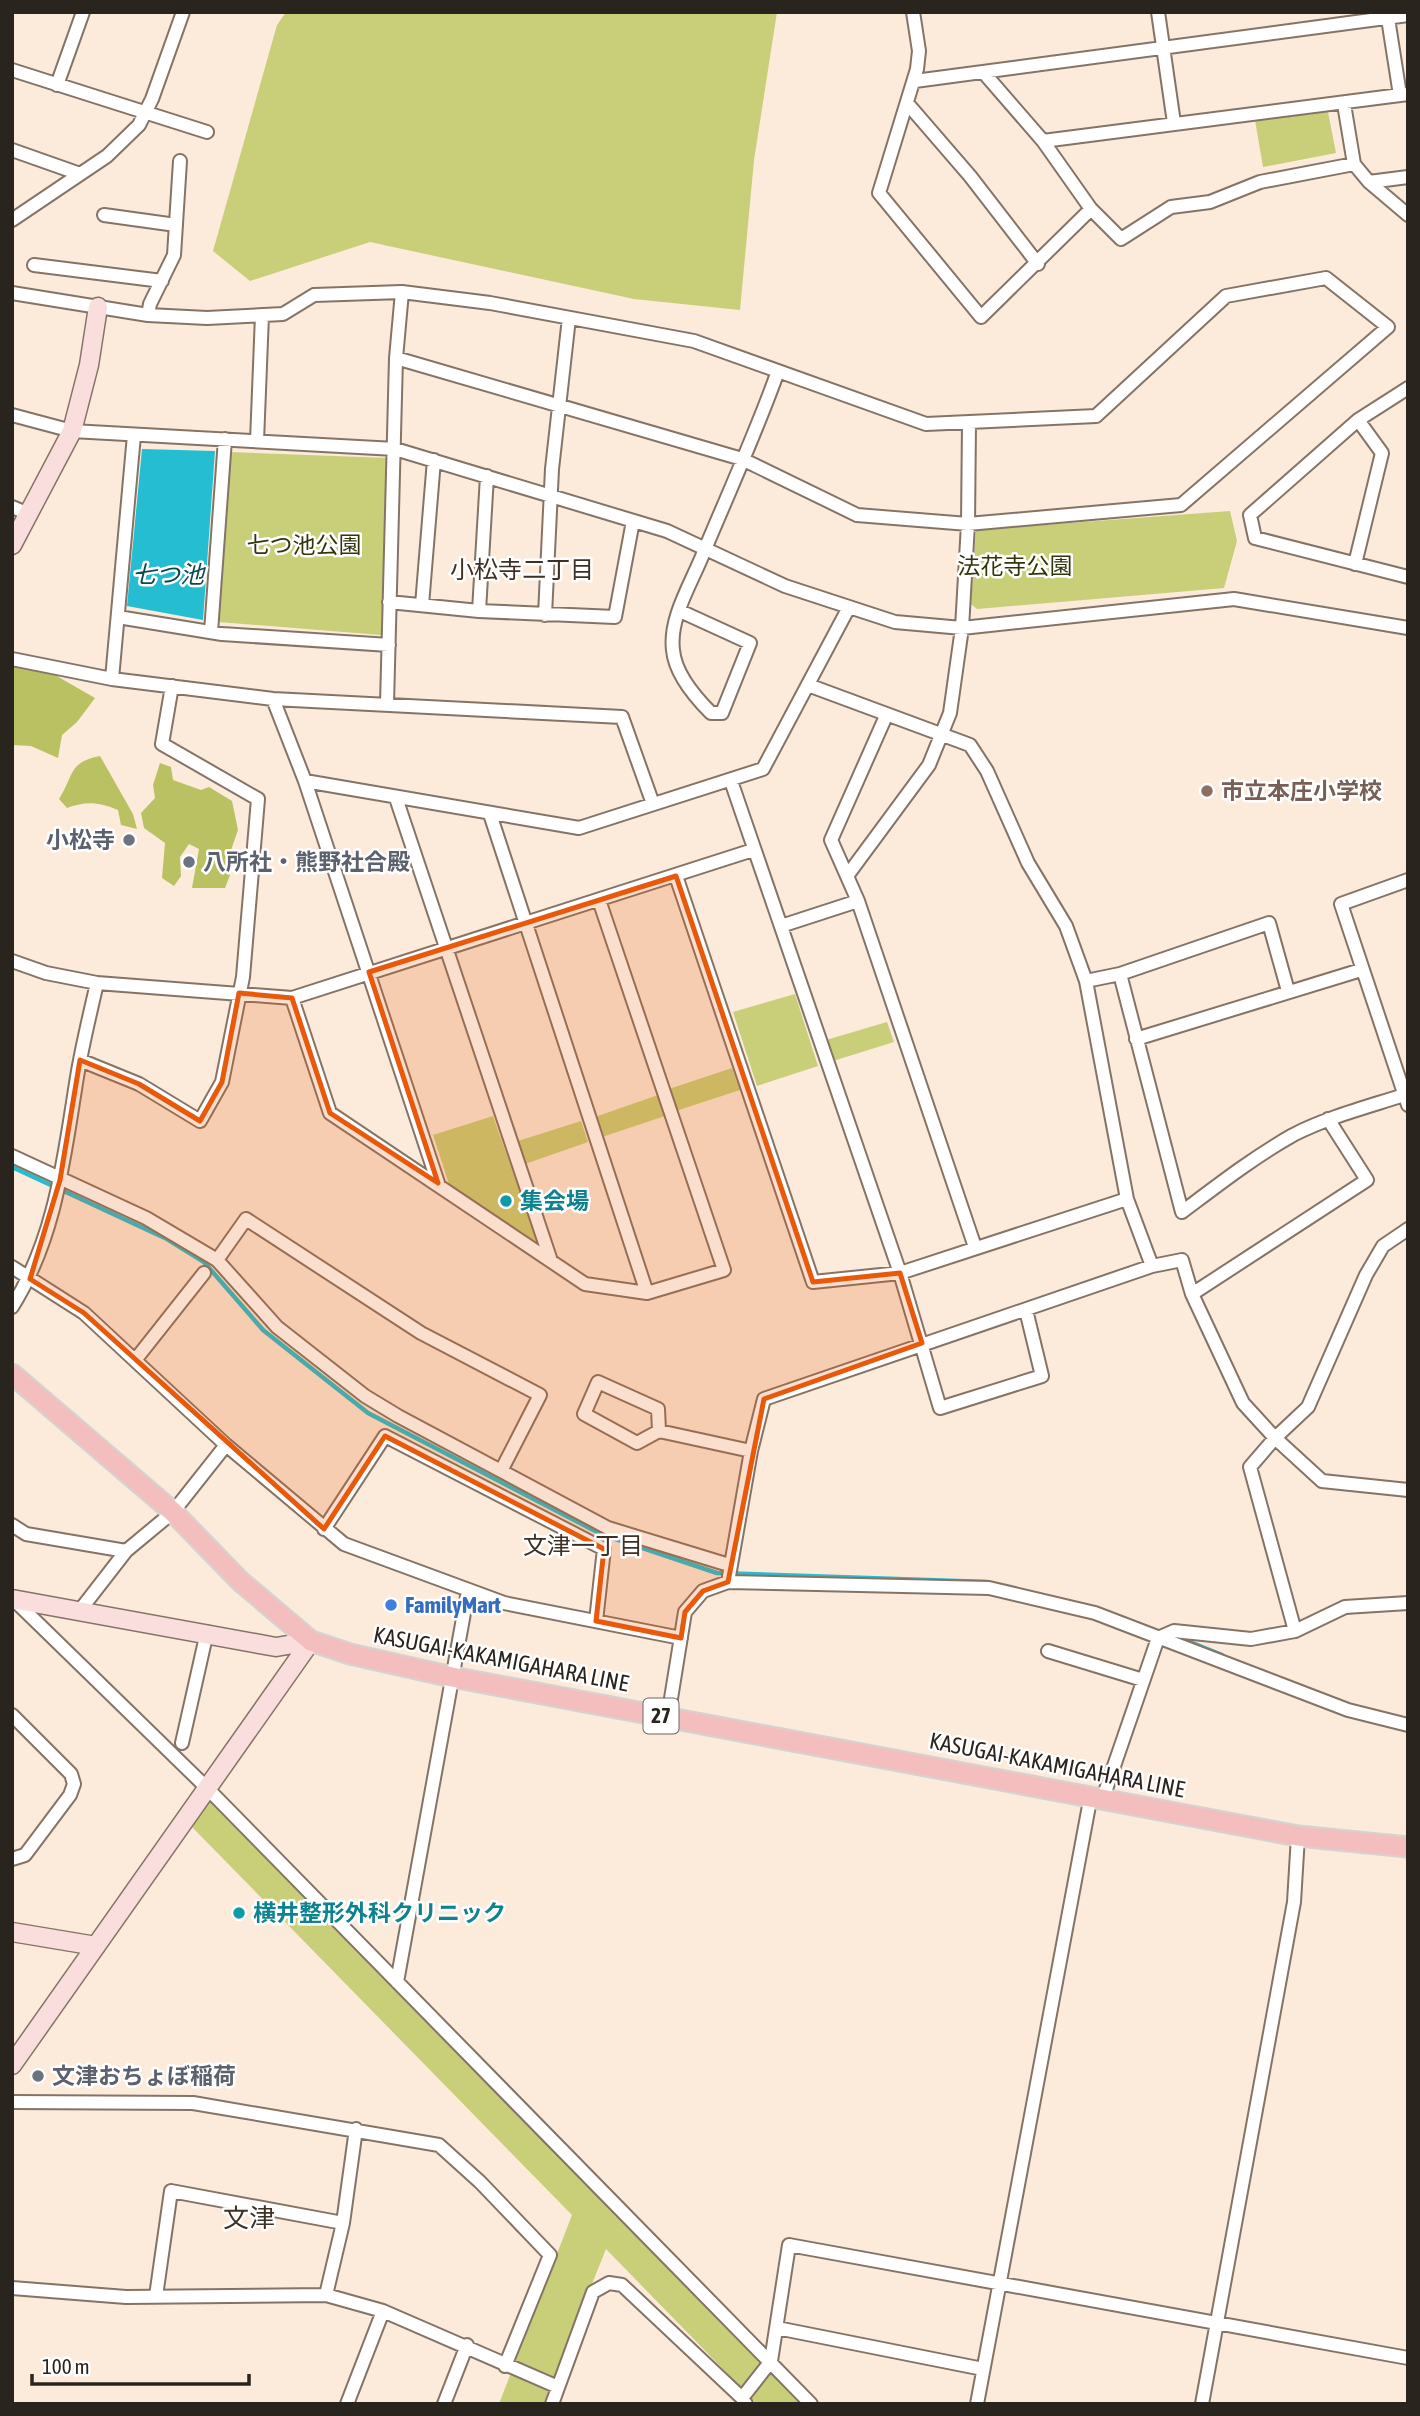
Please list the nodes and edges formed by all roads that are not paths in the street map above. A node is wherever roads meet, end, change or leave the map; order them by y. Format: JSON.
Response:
{"nodes":[{"id":1,"x":83,"y":12,"type":"edge"},
{"id":2,"x":183,"y":12,"type":"edge"},
{"id":3,"x":913,"y":12,"type":"edge"},
{"id":4,"x":1158,"y":12,"type":"edge"},
{"id":5,"x":1388,"y":15,"type":"edge"},
{"id":6,"x":1408,"y":15,"type":"edge"},
{"id":7,"x":1163,"y":50,"type":"junction"},
{"id":8,"x":12,"y":71,"type":"edge"},
{"id":9,"x":984,"y":73,"type":"junction"},
{"id":10,"x":915,"y":81,"type":"junction"},
{"id":11,"x":57,"y":85,"type":"junction"},
{"id":12,"x":1404,"y":95,"type":"edge"},
{"id":13,"x":907,"y":103,"type":"junction"},
{"id":14,"x":1344,"y":104,"type":"junction"},
{"id":15,"x":146,"y":112,"type":"junction"},
{"id":16,"x":1174,"y":123,"type":"junction"},
{"id":17,"x":207,"y":131,"type":"dead end"},
{"id":18,"x":1043,"y":141,"type":"junction"},
{"id":19,"x":12,"y":150,"type":"edge"},
{"id":20,"x":180,"y":161,"type":"dead end"},
{"id":21,"x":1354,"y":163,"type":"junction"},
{"id":22,"x":80,"y":174,"type":"junction"},
{"id":23,"x":1408,"y":177,"type":"edge"},
{"id":24,"x":1369,"y":181,"type":"junction"},
{"id":25,"x":1091,"y":209,"type":"junction"},
{"id":26,"x":104,"y":215,"type":"dead end"},
{"id":27,"x":1408,"y":215,"type":"edge"},
{"id":28,"x":12,"y":220,"type":"edge"},
{"id":29,"x":176,"y":225,"type":"junction"},
{"id":30,"x":1038,"y":264,"type":"junction"},
{"id":31,"x":34,"y":265,"type":"dead end"},
{"id":32,"x":162,"y":281,"type":"junction"},
{"id":33,"x":402,"y":292,"type":"junction"},
{"id":34,"x":12,"y":293,"type":"edge"},
{"id":35,"x":99,"y":307,"type":"junction"},
{"id":36,"x":149,"y":315,"type":"junction"},
{"id":37,"x":262,"y":316,"type":"junction"},
{"id":38,"x":569,"y":318,"type":"junction"},
{"id":39,"x":396,"y":358,"type":"junction"},
{"id":40,"x":778,"y":371,"type":"junction"},
{"id":41,"x":1408,"y":388,"type":"edge"},
{"id":42,"x":558,"y":405,"type":"junction"},
{"id":43,"x":12,"y":415,"type":"edge"},
{"id":44,"x":1358,"y":420,"type":"junction"},
{"id":45,"x":969,"y":424,"type":"junction"},
{"id":46,"x":72,"y":431,"type":"junction"},
{"id":47,"x":134,"y":435,"type":"junction"},
{"id":48,"x":225,"y":439,"type":"junction"},
{"id":49,"x":257,"y":442,"type":"junction"},
{"id":50,"x":395,"y":449,"type":"junction"},
{"id":51,"x":742,"y":459,"type":"junction"},
{"id":52,"x":434,"y":460,"type":"junction"},
{"id":53,"x":487,"y":476,"type":"junction"},
{"id":54,"x":552,"y":495,"type":"junction"},
{"id":55,"x":12,"y":507,"type":"edge"},
{"id":56,"x":29,"y":514,"type":"junction"},
{"id":57,"x":633,"y":521,"type":"junction"},
{"id":58,"x":968,"y":524,"type":"junction"},
{"id":59,"x":12,"y":545,"type":"edge"},
{"id":60,"x":706,"y":547,"type":"junction"},
{"id":61,"x":1355,"y":564,"type":"junction"},
{"id":62,"x":1408,"y":577,"type":"edge"},
{"id":63,"x":389,"y":602,"type":"junction"},
{"id":64,"x":422,"y":606,"type":"junction"},
{"id":65,"x":848,"y":609,"type":"junction"},
{"id":66,"x":479,"y":611,"type":"junction"},
{"id":67,"x":680,"y":611,"type":"junction"},
{"id":68,"x":545,"y":615,"type":"junction"},
{"id":69,"x":118,"y":617,"type":"junction"},
{"id":70,"x":962,"y":628,"type":"junction"},
{"id":71,"x":1408,"y":628,"type":"edge"},
{"id":72,"x":211,"y":632,"type":"junction"},
{"id":73,"x":389,"y":645,"type":"junction"},
{"id":74,"x":12,"y":659,"type":"edge"},
{"id":75,"x":111,"y":679,"type":"junction"},
{"id":76,"x":808,"y":684,"type":"junction"},
{"id":77,"x":172,"y":686,"type":"junction"},
{"id":78,"x":273,"y":699,"type":"junction"},
{"id":79,"x":387,"y":704,"type":"junction"},
{"id":80,"x":886,"y":716,"type":"junction"},
{"id":81,"x":943,"y":736,"type":"junction"},
{"id":82,"x":305,"y":781,"type":"junction"},
{"id":83,"x":731,"y":781,"type":"junction"},
{"id":84,"x":397,"y":797,"type":"junction"},
{"id":85,"x":653,"y":804,"type":"junction"},
{"id":86,"x":489,"y":814,"type":"junction"},
{"id":87,"x":753,"y":850,"type":"junction"},
{"id":88,"x":676,"y":876,"type":"junction"},
{"id":89,"x":847,"y":876,"type":"junction"},
{"id":90,"x":1408,"y":880,"type":"edge"},
{"id":91,"x":599,"y":900,"type":"junction"},
{"id":92,"x":858,"y":901,"type":"junction"},
{"id":93,"x":524,"y":925,"type":"junction"},
{"id":94,"x":781,"y":926,"type":"junction"},
{"id":95,"x":446,"y":949,"type":"junction"},
{"id":96,"x":12,"y":961,"type":"edge"},
{"id":97,"x":1361,"y":970,"type":"junction"},
{"id":98,"x":369,"y":972,"type":"junction"},
{"id":99,"x":1119,"y":974,"type":"junction"},
{"id":100,"x":1086,"y":981,"type":"junction"},
{"id":101,"x":97,"y":983,"type":"junction"},
{"id":102,"x":1288,"y":991,"type":"junction"},
{"id":103,"x":239,"y":993,"type":"junction"},
{"id":104,"x":292,"y":998,"type":"junction"},
{"id":105,"x":1136,"y":1039,"type":"junction"},
{"id":106,"x":80,"y":1060,"type":"junction"},
{"id":107,"x":1406,"y":1100,"type":"edge"},
{"id":108,"x":1328,"y":1119,"type":"junction"},
{"id":109,"x":12,"y":1156,"type":"edge"},
{"id":110,"x":61,"y":1180,"type":"junction"},
{"id":111,"x":438,"y":1183,"type":"junction"},
{"id":112,"x":1127,"y":1199,"type":"junction"},
{"id":113,"x":1408,"y":1229,"type":"edge"},
{"id":114,"x":975,"y":1247,"type":"junction"},
{"id":115,"x":550,"y":1258,"type":"junction"},
{"id":116,"x":217,"y":1260,"type":"junction"},
{"id":117,"x":1152,"y":1266,"type":"junction"},
{"id":118,"x":12,"y":1267,"type":"edge"},
{"id":119,"x":204,"y":1273,"type":"dead end"},
{"id":120,"x":900,"y":1273,"type":"junction"},
{"id":121,"x":30,"y":1279,"type":"junction"},
{"id":122,"x":648,"y":1293,"type":"junction"},
{"id":123,"x":1192,"y":1294,"type":"junction"},
{"id":124,"x":12,"y":1307,"type":"edge"},
{"id":125,"x":1026,"y":1310,"type":"junction"},
{"id":126,"x":922,"y":1343,"type":"junction"},
{"id":127,"x":136,"y":1359,"type":"junction"},
{"id":128,"x":12,"y":1374,"type":"edge"},
{"id":129,"x":659,"y":1431,"type":"junction"},
{"id":130,"x":1275,"y":1437,"type":"junction"},
{"id":131,"x":226,"y":1445,"type":"junction"},
{"id":132,"x":751,"y":1451,"type":"junction"},
{"id":133,"x":501,"y":1471,"type":"junction"},
{"id":134,"x":1408,"y":1490,"type":"edge"},
{"id":135,"x":173,"y":1512,"type":"junction"},
{"id":136,"x":12,"y":1525,"type":"edge"},
{"id":137,"x":324,"y":1530,"type":"junction"},
{"id":138,"x":126,"y":1551,"type":"junction"},
{"id":139,"x":729,"y":1565,"type":"junction"},
{"id":140,"x":728,"y":1582,"type":"junction"},
{"id":141,"x":468,"y":1591,"type":"junction"},
{"id":142,"x":13,"y":1598,"type":"edge"},
{"id":143,"x":1408,"y":1603,"type":"edge"},
{"id":144,"x":81,"y":1609,"type":"junction"},
{"id":145,"x":596,"y":1621,"type":"junction"},
{"id":146,"x":1295,"y":1631,"type":"junction"},
{"id":147,"x":207,"y":1632,"type":"junction"},
{"id":148,"x":681,"y":1638,"type":"junction"},
{"id":149,"x":1158,"y":1638,"type":"junction"},
{"id":150,"x":311,"y":1641,"type":"junction"},
{"id":151,"x":1048,"y":1651,"type":"dead end"},
{"id":152,"x":452,"y":1677,"type":"junction"},
{"id":153,"x":1143,"y":1680,"type":"junction"},
{"id":154,"x":12,"y":1715,"type":"edge"},
{"id":155,"x":668,"y":1717,"type":"junction"},
{"id":156,"x":1408,"y":1726,"type":"edge"},
{"id":157,"x":182,"y":1743,"type":"dead end"},
{"id":158,"x":209,"y":1790,"type":"junction"},
{"id":159,"x":1097,"y":1797,"type":"junction"},
{"id":160,"x":1298,"y":1836,"type":"junction"},
{"id":161,"x":1408,"y":1847,"type":"edge"},
{"id":162,"x":12,"y":1859,"type":"edge"},
{"id":163,"x":12,"y":1932,"type":"edge"},
{"id":164,"x":96,"y":1946,"type":"junction"},
{"id":165,"x":397,"y":1982,"type":"junction"},
{"id":166,"x":12,"y":2065,"type":"edge"},
{"id":167,"x":12,"y":2102,"type":"edge"},
{"id":168,"x":356,"y":2129,"type":"junction"},
{"id":169,"x":343,"y":2224,"type":"junction"},
{"id":170,"x":998,"y":2285,"type":"junction"},
{"id":171,"x":12,"y":2288,"type":"edge"},
{"id":172,"x":326,"y":2295,"type":"junction"},
{"id":173,"x":156,"y":2296,"type":"junction"},
{"id":174,"x":383,"y":2311,"type":"junction"},
{"id":175,"x":1217,"y":2323,"type":"junction"},
{"id":176,"x":778,"y":2328,"type":"junction"},
{"id":177,"x":467,"y":2345,"type":"junction"},
{"id":178,"x":1408,"y":2358,"type":"edge"},
{"id":179,"x":771,"y":2361,"type":"junction"},
{"id":180,"x":505,"y":2366,"type":"junction"},
{"id":181,"x":983,"y":2369,"type":"junction"},
{"id":182,"x":558,"y":2388,"type":"junction"},
{"id":183,"x":744,"y":2401,"type":"edge"},
{"id":184,"x":347,"y":2404,"type":"edge"},
{"id":185,"x":444,"y":2404,"type":"edge"},
{"id":186,"x":552,"y":2404,"type":"edge"},
{"id":187,"x":811,"y":2404,"type":"edge"},
{"id":188,"x":977,"y":2404,"type":"edge"},
{"id":189,"x":1202,"y":2404,"type":"edge"}],
"edges":[{"from":1,"to":11,"type":"street"},
{"from":2,"to":15,"type":"street"},
{"from":3,"to":10,"type":"street"},
{"from":4,"to":7,"type":"street"},
{"from":5,"to":6,"type":"street"},
{"from":5,"to":7,"type":"street"},
{"from":5,"to":12,"type":"street"},
{"from":7,"to":9,"type":"street"},
{"from":7,"to":16,"type":"street"},
{"from":8,"to":11,"type":"street"},
{"from":9,"to":10,"type":"street"},
{"from":9,"to":18,"type":"street"},
{"from":10,"to":13,"type":"street"},
{"from":11,"to":15,"type":"street"},
{"from":12,"to":14,"type":"street"},
{"from":13,"to":30,"type":"street"},
{"from":13,"to":30,"type":"street"},
{"from":14,"to":16,"type":"street"},
{"from":14,"to":21,"type":"street"},
{"from":15,"to":17,"type":"street"},
{"from":15,"to":22,"type":"street"},
{"from":16,"to":18,"type":"street"},
{"from":18,"to":25,"type":"street"},
{"from":19,"to":22,"type":"street"},
{"from":20,"to":29,"type":"street"},
{"from":21,"to":24,"type":"street"},
{"from":21,"to":25,"type":"street"},
{"from":22,"to":28,"type":"street"},
{"from":23,"to":24,"type":"street"},
{"from":24,"to":27,"type":"street"},
{"from":25,"to":30,"type":"street"},
{"from":26,"to":29,"type":"street"},
{"from":29,"to":32,"type":"street"},
{"from":31,"to":32,"type":"street"},
{"from":32,"to":36,"type":"street"},
{"from":33,"to":37,"type":"street"},
{"from":33,"to":38,"type":"street"},
{"from":33,"to":39,"type":"street"},
{"from":34,"to":35,"type":"street"},
{"from":35,"to":36,"type":"street"},
{"from":35,"to":46,"type":"street"},
{"from":36,"to":37,"type":"street"},
{"from":37,"to":49,"type":"street"},
{"from":38,"to":40,"type":"street"},
{"from":38,"to":42,"type":"street"},
{"from":39,"to":42,"type":"street"},
{"from":39,"to":50,"type":"street"},
{"from":40,"to":45,"type":"street"},
{"from":40,"to":51,"type":"street"},
{"from":41,"to":44,"type":"street"},
{"from":42,"to":51,"type":"street"},
{"from":42,"to":54,"type":"street"},
{"from":43,"to":46,"type":"street"},
{"from":44,"to":61,"type":"street"},
{"from":44,"to":61,"type":"street"},
{"from":45,"to":58,"type":"street"},
{"from":45,"to":58,"type":"street"},
{"from":46,"to":47,"type":"street"},
{"from":46,"to":56,"type":"street"},
{"from":47,"to":48,"type":"street"},
{"from":47,"to":69,"type":"street"},
{"from":48,"to":49,"type":"street"},
{"from":48,"to":72,"type":"street"},
{"from":49,"to":50,"type":"street"},
{"from":50,"to":52,"type":"street"},
{"from":50,"to":63,"type":"street"},
{"from":51,"to":58,"type":"street"},
{"from":51,"to":60,"type":"street"},
{"from":52,"to":53,"type":"street"},
{"from":52,"to":64,"type":"street"},
{"from":53,"to":54,"type":"street"},
{"from":53,"to":66,"type":"street"},
{"from":54,"to":57,"type":"street"},
{"from":54,"to":68,"type":"street"},
{"from":55,"to":56,"type":"street"},
{"from":56,"to":59,"type":"street"},
{"from":57,"to":60,"type":"street"},
{"from":57,"to":68,"type":"street"},
{"from":58,"to":70,"type":"street"},
{"from":60,"to":65,"type":"street"},
{"from":60,"to":67,"type":"street"},
{"from":61,"to":62,"type":"street"},
{"from":63,"to":64,"type":"street"},
{"from":63,"to":73,"type":"street"},
{"from":64,"to":66,"type":"street"},
{"from":65,"to":70,"type":"street"},
{"from":65,"to":76,"type":"street"},
{"from":66,"to":68,"type":"street"},
{"from":67,"to":67,"type":"street"},
{"from":69,"to":72,"type":"street"},
{"from":69,"to":75,"type":"street"},
{"from":70,"to":71,"type":"street"},
{"from":70,"to":81,"type":"street"},
{"from":72,"to":73,"type":"street"},
{"from":73,"to":79,"type":"street"},
{"from":74,"to":75,"type":"street"},
{"from":75,"to":77,"type":"street"},
{"from":76,"to":80,"type":"street"},
{"from":76,"to":83,"type":"street"},
{"from":77,"to":78,"type":"street"},
{"from":77,"to":103,"type":"street"},
{"from":78,"to":79,"type":"street"},
{"from":78,"to":82,"type":"street"},
{"from":79,"to":85,"type":"street"},
{"from":80,"to":81,"type":"street"},
{"from":80,"to":89,"type":"street"},
{"from":81,"to":89,"type":"street"},
{"from":81,"to":100,"type":"street"},
{"from":82,"to":84,"type":"street"},
{"from":82,"to":98,"type":"street"},
{"from":83,"to":85,"type":"street"},
{"from":83,"to":87,"type":"street"},
{"from":84,"to":86,"type":"street"},
{"from":84,"to":95,"type":"street"},
{"from":85,"to":86,"type":"street"},
{"from":86,"to":93,"type":"street"},
{"from":87,"to":88,"type":"street"},
{"from":87,"to":94,"type":"street"},
{"from":88,"to":91,"type":"street"},
{"from":88,"to":120,"type":"street"},
{"from":89,"to":92,"type":"street"},
{"from":90,"to":97,"type":"street"},
{"from":91,"to":93,"type":"street"},
{"from":91,"to":122,"type":"street"},
{"from":92,"to":94,"type":"street"},
{"from":92,"to":114,"type":"street"},
{"from":93,"to":95,"type":"street"},
{"from":93,"to":122,"type":"street"},
{"from":94,"to":120,"type":"street"},
{"from":95,"to":98,"type":"street"},
{"from":95,"to":115,"type":"street"},
{"from":96,"to":101,"type":"street"},
{"from":97,"to":102,"type":"street"},
{"from":97,"to":107,"type":"street"},
{"from":98,"to":104,"type":"street"},
{"from":98,"to":111,"type":"street"},
{"from":99,"to":100,"type":"street"},
{"from":99,"to":102,"type":"street"},
{"from":99,"to":105,"type":"street"},
{"from":100,"to":112,"type":"street"},
{"from":101,"to":103,"type":"street"},
{"from":101,"to":106,"type":"street"},
{"from":102,"to":105,"type":"street"},
{"from":103,"to":104,"type":"street"},
{"from":103,"to":106,"type":"street"},
{"from":104,"to":111,"type":"street"},
{"from":105,"to":108,"type":"street"},
{"from":106,"to":110,"type":"street"},
{"from":107,"to":108,"type":"street"},
{"from":108,"to":123,"type":"street"},
{"from":109,"to":110,"type":"street"},
{"from":110,"to":116,"type":"street"},
{"from":110,"to":121,"type":"street"},
{"from":111,"to":115,"type":"street"},
{"from":112,"to":114,"type":"street"},
{"from":112,"to":117,"type":"street"},
{"from":113,"to":130,"type":"street"},
{"from":114,"to":120,"type":"street"},
{"from":115,"to":122,"type":"street"},
{"from":116,"to":133,"type":"street"},
{"from":116,"to":133,"type":"street"},
{"from":117,"to":123,"type":"street"},
{"from":117,"to":125,"type":"street"},
{"from":118,"to":121,"type":"street"},
{"from":119,"to":127,"type":"street"},
{"from":120,"to":126,"type":"street"},
{"from":121,"to":124,"type":"street"},
{"from":121,"to":127,"type":"street"},
{"from":123,"to":130,"type":"street"},
{"from":125,"to":126,"type":"street"},
{"from":125,"to":126,"type":"street"},
{"from":126,"to":132,"type":"street"},
{"from":127,"to":131,"type":"street"},
{"from":128,"to":135,"type":"main road","name":"KASUGAI-KAKAMIGAHARA LINE","number":"27"},
{"from":129,"to":129,"type":"street"},
{"from":129,"to":132,"type":"street"},
{"from":130,"to":134,"type":"street"},
{"from":130,"to":146,"type":"street"},
{"from":131,"to":135,"type":"street"},
{"from":131,"to":137,"type":"street"},
{"from":132,"to":139,"type":"street"},
{"from":133,"to":139,"type":"street"},
{"from":135,"to":138,"type":"street"},
{"from":135,"to":150,"type":"main road","name":"KASUGAI-KAKAMIGAHARA LINE","number":"27"},
{"from":136,"to":138,"type":"street"},
{"from":137,"to":141,"type":"street"},
{"from":137,"to":145,"type":"street"},
{"from":138,"to":144,"type":"street"},
{"from":139,"to":140,"type":"street"},
{"from":140,"to":148,"type":"street"},
{"from":140,"to":149,"type":"street"},
{"from":141,"to":145,"type":"street"},
{"from":141,"to":152,"type":"street"},
{"from":142,"to":144,"type":"street"},
{"from":142,"to":158,"type":"street"},
{"from":143,"to":146,"type":"street"},
{"from":144,"to":147,"type":"street"},
{"from":145,"to":148,"type":"street"},
{"from":146,"to":149,"type":"street"},
{"from":147,"to":150,"type":"street"},
{"from":147,"to":157,"type":"street"},
{"from":148,"to":155,"type":"street"},
{"from":149,"to":153,"type":"street"},
{"from":149,"to":156,"type":"street"},
{"from":150,"to":152,"type":"main road","name":"KASUGAI-KAKAMIGAHARA LINE","number":"27"},
{"from":150,"to":158,"type":"street"},
{"from":151,"to":153,"type":"street"},
{"from":152,"to":155,"type":"main road","name":"KASUGAI-KAKAMIGAHARA LINE","number":"27"},
{"from":152,"to":165,"type":"street"},
{"from":153,"to":159,"type":"street"},
{"from":154,"to":162,"type":"street"},
{"from":155,"to":159,"type":"main road","name":"KASUGAI-KAKAMIGAHARA LINE","number":"27"},
{"from":158,"to":164,"type":"street"},
{"from":158,"to":165,"type":"street"},
{"from":159,"to":160,"type":"main road","name":"KASUGAI-KAKAMIGAHARA LINE","number":"27"},
{"from":159,"to":170,"type":"street"},
{"from":160,"to":161,"type":"main road","name":"KASUGAI-KAKAMIGAHARA LINE","number":"27"},
{"from":160,"to":175,"type":"street"},
{"from":163,"to":164,"type":"street"},
{"from":164,"to":166,"type":"street"},
{"from":165,"to":179,"type":"street"},
{"from":167,"to":168,"type":"street"},
{"from":168,"to":169,"type":"street"},
{"from":168,"to":180,"type":"street"},
{"from":169,"to":172,"type":"street"},
{"from":169,"to":173,"type":"street"},
{"from":170,"to":175,"type":"street"},
{"from":170,"to":176,"type":"street"},
{"from":170,"to":181,"type":"street"},
{"from":171,"to":173,"type":"street"},
{"from":172,"to":173,"type":"street"},
{"from":172,"to":174,"type":"street"},
{"from":174,"to":177,"type":"street"},
{"from":174,"to":184,"type":"street"},
{"from":175,"to":178,"type":"street"},
{"from":175,"to":189,"type":"street"},
{"from":176,"to":179,"type":"street"},
{"from":176,"to":181,"type":"street"},
{"from":177,"to":180,"type":"street"},
{"from":177,"to":185,"type":"street"},
{"from":179,"to":183,"type":"street"},
{"from":179,"to":187,"type":"street"},
{"from":180,"to":182,"type":"street"},
{"from":181,"to":188,"type":"street"},
{"from":182,"to":183,"type":"street"},
{"from":182,"to":186,"type":"street"}]}
